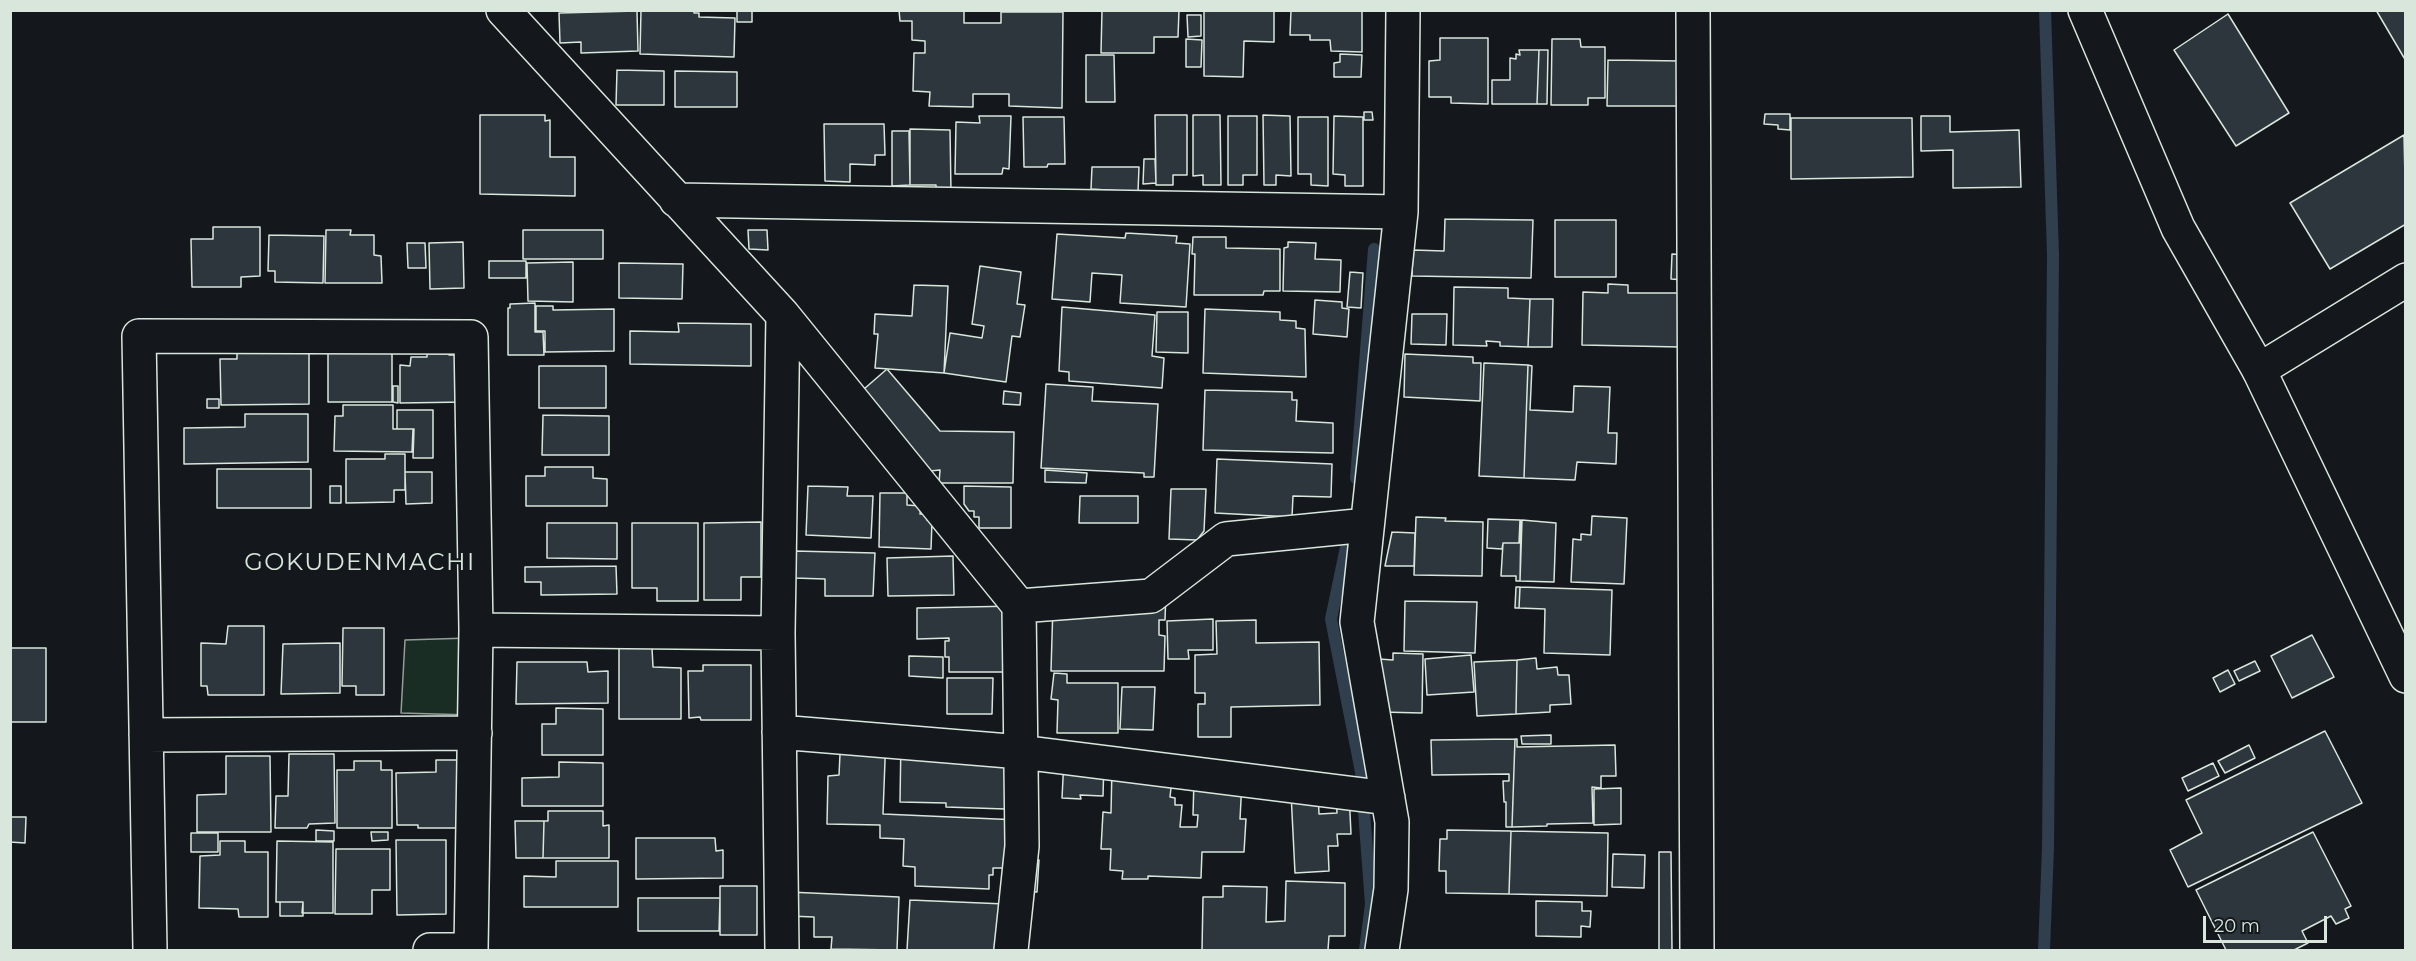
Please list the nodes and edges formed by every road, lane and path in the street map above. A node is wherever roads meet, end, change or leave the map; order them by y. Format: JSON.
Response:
{"nodes":[{"id":1,"x":503,"y":10,"type":"edge"},
{"id":2,"x":1403,"y":10,"type":"edge"},
{"id":3,"x":1693,"y":10,"type":"edge"},
{"id":4,"x":2085,"y":10,"type":"edge"},
{"id":5,"x":676,"y":200,"type":"junction"},
{"id":6,"x":1401,"y":212,"type":"junction"},
{"id":7,"x":2406,"y":280,"type":"edge"},
{"id":8,"x":783,"y":315,"type":"junction"},
{"id":9,"x":2259,"y":369,"type":"junction"},
{"id":10,"x":1365,"y":525,"type":"junction"},
{"id":11,"x":1019,"y":606,"type":"junction"},
{"id":12,"x":476,"y":630,"type":"junction"},
{"id":13,"x":778,"y":633,"type":"junction"},
{"id":14,"x":2406,"y":675,"type":"edge"},
{"id":15,"x":779,"y":732,"type":"junction"},
{"id":16,"x":475,"y":733,"type":"junction"},
{"id":17,"x":146,"y":735,"type":"junction"},
{"id":18,"x":1021,"y":752,"type":"junction"},
{"id":19,"x":1386,"y":798,"type":"junction"},
{"id":20,"x":150,"y":951,"type":"edge"},
{"id":21,"x":430,"y":951,"type":"edge"},
{"id":22,"x":782,"y":951,"type":"edge"},
{"id":23,"x":1011,"y":951,"type":"edge"},
{"id":24,"x":1382,"y":951,"type":"edge"},
{"id":25,"x":1697,"y":951,"type":"edge"}],
"edges":[{"from":1,"to":5,"type":"street"},
{"from":2,"to":6,"type":"street"},
{"from":3,"to":25,"type":"street"},
{"from":4,"to":9,"type":"street"},
{"from":5,"to":6,"type":"street"},
{"from":5,"to":8,"type":"street"},
{"from":6,"to":10,"type":"street"},
{"from":7,"to":9,"type":"street"},
{"from":8,"to":11,"type":"street"},
{"from":8,"to":13,"type":"street"},
{"from":9,"to":14,"type":"street"},
{"from":10,"to":11,"type":"street"},
{"from":10,"to":19,"type":"street"},
{"from":11,"to":18,"type":"street"},
{"from":12,"to":13,"type":"street"},
{"from":12,"to":16,"type":"street"},
{"from":12,"to":17,"type":"street"},
{"from":13,"to":15,"type":"street"},
{"from":15,"to":18,"type":"street"},
{"from":15,"to":22,"type":"street"},
{"from":16,"to":17,"type":"street"},
{"from":16,"to":21,"type":"street"},
{"from":17,"to":20,"type":"street"},
{"from":18,"to":19,"type":"street"},
{"from":18,"to":23,"type":"street"},
{"from":19,"to":24,"type":"street"}]}
